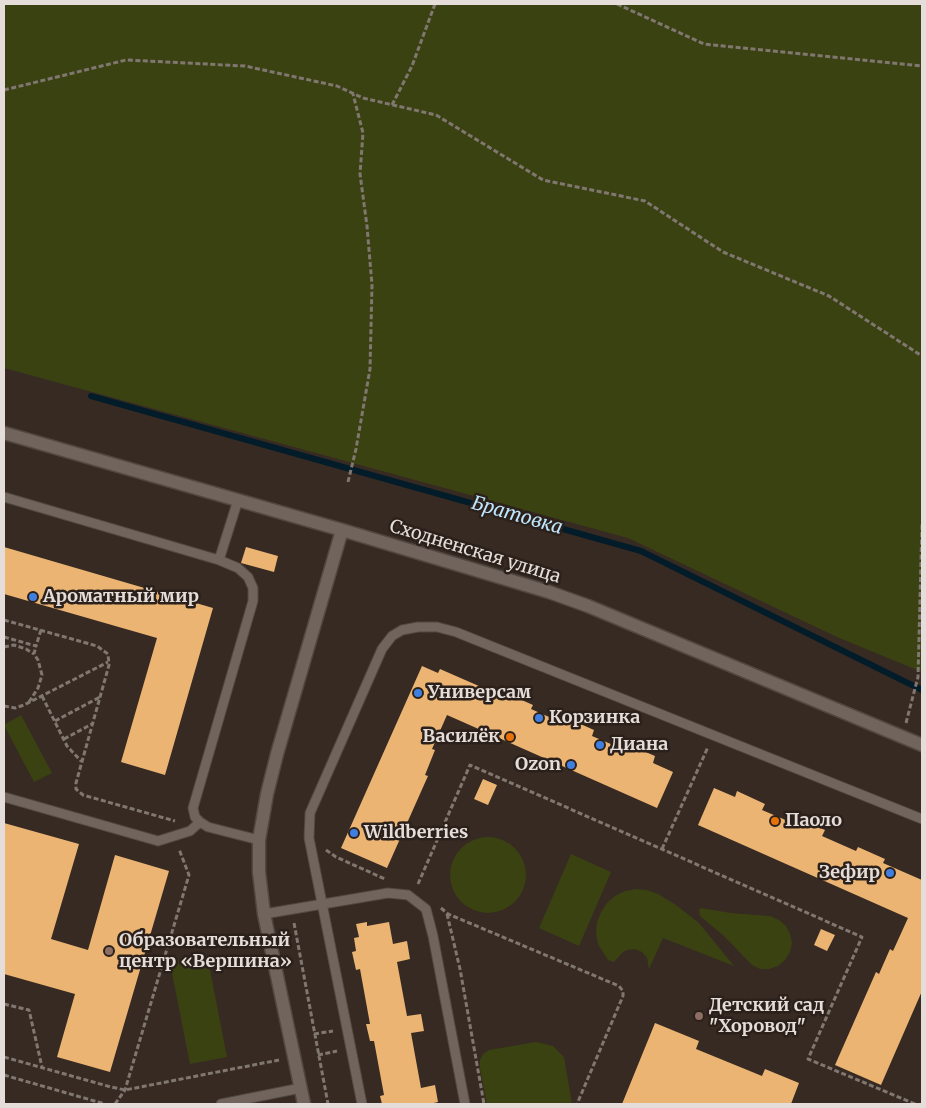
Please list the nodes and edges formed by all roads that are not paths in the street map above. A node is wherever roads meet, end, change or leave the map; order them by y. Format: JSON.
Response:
{"nodes":[{"id":1,"x":4,"y":433,"type":"edge"},
{"id":2,"x":4,"y":497,"type":"edge"},
{"id":3,"x":238,"y":500,"type":"junction"},
{"id":4,"x":342,"y":530,"type":"junction"},
{"id":5,"x":219,"y":560,"type":"junction"},
{"id":6,"x":922,"y":745,"type":"edge"},
{"id":7,"x":4,"y":797,"type":"edge"},
{"id":8,"x":922,"y":820,"type":"edge"},
{"id":9,"x":198,"y":824,"type":"junction"},
{"id":10,"x":259,"y":840,"type":"junction"},
{"id":11,"x":322,"y":904,"type":"junction"},
{"id":12,"x":264,"y":914,"type":"junction"},
{"id":13,"x":301,"y":1088,"type":"junction"},
{"id":14,"x":247,"y":1102,"type":"edge"},
{"id":15,"x":221,"y":1104,"type":"edge"},
{"id":16,"x":304,"y":1104,"type":"edge"},
{"id":17,"x":362,"y":1104,"type":"edge"},
{"id":18,"x":464,"y":1104,"type":"edge"}],
"edges":[{"from":1,"to":3,"type":"street","name":"Сходненская улица"},
{"from":2,"to":5,"type":"lane"},
{"from":3,"to":4,"type":"street","name":"Сходненская улица"},
{"from":3,"to":5,"type":"lane"},
{"from":4,"to":6,"type":"street","name":"Сходненская улица"},
{"from":4,"to":10,"type":"street"},
{"from":5,"to":9,"type":"lane"},
{"from":7,"to":9,"type":"lane"},
{"from":8,"to":11,"type":"lane"},
{"from":9,"to":10,"type":"lane"},
{"from":10,"to":12,"type":"street"},
{"from":11,"to":12,"type":"lane"},
{"from":11,"to":17,"type":"lane"},
{"from":11,"to":18,"type":"lane"},
{"from":12,"to":13,"type":"street"},
{"from":13,"to":14,"type":"lane"},
{"from":13,"to":16,"type":"street"},
{"from":14,"to":15,"type":"lane"}]}
